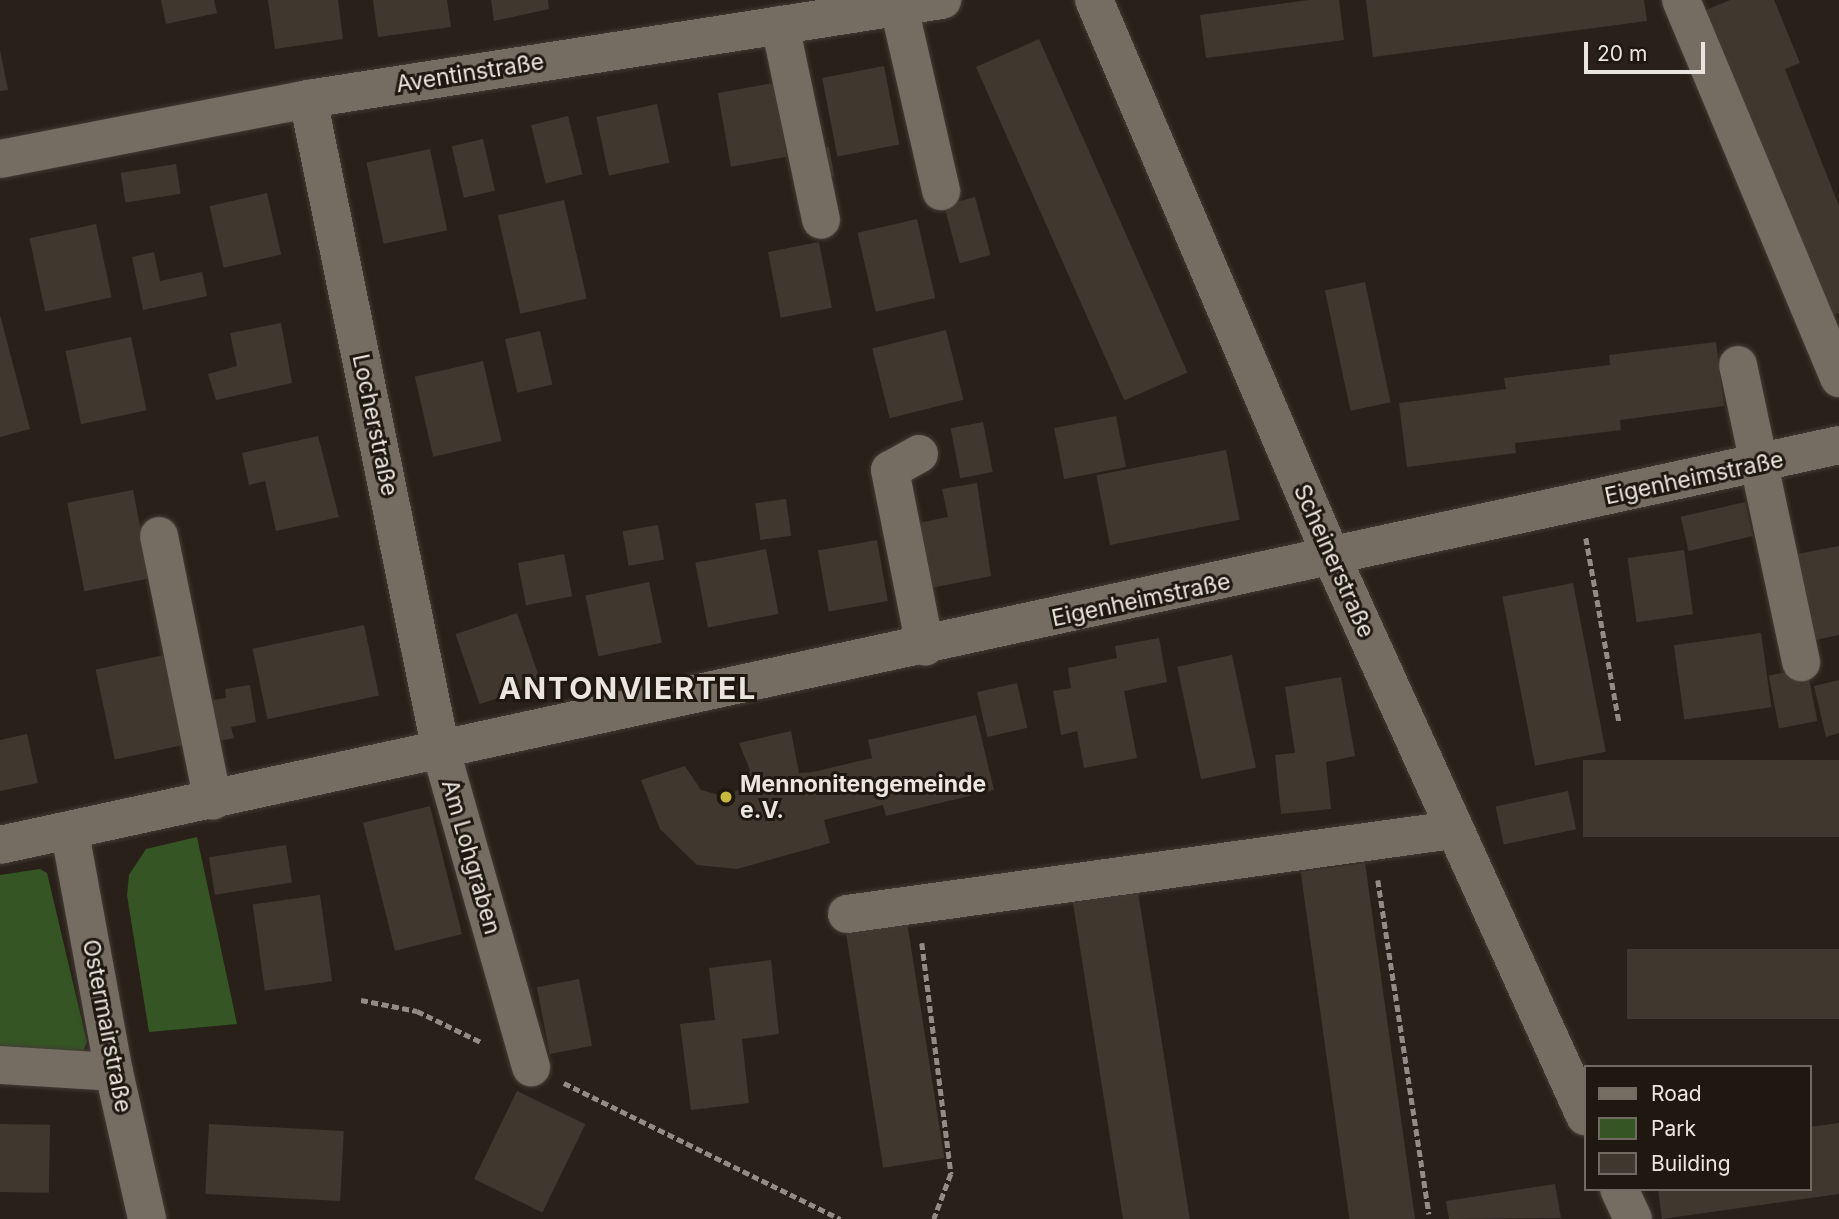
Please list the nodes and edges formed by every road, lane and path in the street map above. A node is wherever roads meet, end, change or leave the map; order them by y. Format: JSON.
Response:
{"nodes":[{"id":1,"x":942,"y":0,"type":"edge"},
{"id":2,"x":1094,"y":0,"type":"edge"},
{"id":3,"x":1681,"y":0,"type":"edge"},
{"id":4,"x":899,"y":7,"type":"junction"},
{"id":5,"x":780,"y":25,"type":"junction"},
{"id":6,"x":308,"y":99,"type":"junction"},
{"id":7,"x":0,"y":159,"type":"edge"},
{"id":8,"x":941,"y":191,"type":"dead end"},
{"id":9,"x":821,"y":220,"type":"dead end"},
{"id":10,"x":1738,"y":365,"type":"dead end"},
{"id":11,"x":1839,"y":378,"type":"edge"},
{"id":12,"x":1839,"y":445,"type":"edge"},
{"id":13,"x":919,"y":454,"type":"dead end"},
{"id":14,"x":1762,"y":463,"type":"junction"},
{"id":15,"x":1579,"y":503,"type":"junction"},
{"id":16,"x":159,"y":536,"type":"dead end"},
{"id":17,"x":1332,"y":558,"type":"junction"},
{"id":18,"x":925,"y":647,"type":"junction"},
{"id":19,"x":1801,"y":662,"type":"dead end"},
{"id":20,"x":1619,"y":721,"type":"dead end"},
{"id":21,"x":441,"y":751,"type":"junction"},
{"id":22,"x":213,"y":802,"type":"junction"},
{"id":23,"x":1452,"y":830,"type":"junction"},
{"id":24,"x":71,"y":833,"type":"junction"},
{"id":25,"x":1372,"y":841,"type":"junction"},
{"id":26,"x":0,"y":845,"type":"edge"},
{"id":27,"x":917,"y":904,"type":"junction"},
{"id":28,"x":847,"y":914,"type":"dead end"},
{"id":29,"x":361,"y":1000,"type":"dead end"},
{"id":30,"x":0,"y":1065,"type":"edge"},
{"id":31,"x":531,"y":1067,"type":"junction"},
{"id":32,"x":114,"y":1072,"type":"junction"},
{"id":33,"x":1584,"y":1114,"type":"edge"},
{"id":34,"x":1620,"y":1191,"type":"edge"},
{"id":35,"x":1429,"y":1214,"type":"dead end"},
{"id":36,"x":147,"y":1219,"type":"edge"},
{"id":37,"x":839,"y":1219,"type":"edge"},
{"id":38,"x":934,"y":1219,"type":"edge"},
{"id":39,"x":1633,"y":1219,"type":"edge"}],
"edges":[{"from":1,"to":4,"type":"street","name":"Aventinstraße"},
{"from":2,"to":17,"type":"street","name":"Scheinerstraße"},
{"from":3,"to":11,"type":"street"},
{"from":4,"to":5,"type":"street","name":"Aventinstraße"},
{"from":4,"to":8,"type":"street"},
{"from":5,"to":6,"type":"street","name":"Aventinstraße"},
{"from":5,"to":9,"type":"street"},
{"from":6,"to":7,"type":"street","name":"Aventinstraße"},
{"from":6,"to":21,"type":"street","name":"Locherstraße"},
{"from":10,"to":14,"type":"street"},
{"from":12,"to":14,"type":"street","name":"Eigenheimstraße"},
{"from":13,"to":18,"type":"street"},
{"from":14,"to":15,"type":"street","name":"Eigenheimstraße"},
{"from":14,"to":19,"type":"street"},
{"from":15,"to":17,"type":"street","name":"Eigenheimstraße"},
{"from":15,"to":20,"type":"path"},
{"from":16,"to":22,"type":"street"},
{"from":17,"to":18,"type":"street","name":"Eigenheimstraße"},
{"from":17,"to":23,"type":"street","name":"Scheinerstraße"},
{"from":18,"to":21,"type":"street","name":"Eigenheimstraße"},
{"from":21,"to":22,"type":"street","name":"Am Lohgraben"},
{"from":21,"to":31,"type":"street","name":"Am Lohgraben"},
{"from":22,"to":24,"type":"street","name":"Am Lohgraben"},
{"from":23,"to":25,"type":"street"},
{"from":23,"to":33,"type":"street","name":"Scheinerstraße"},
{"from":24,"to":26,"type":"street","name":"Am Lohgraben"},
{"from":24,"to":32,"type":"street","name":"Ostermairstraße"},
{"from":25,"to":27,"type":"street"},
{"from":25,"to":35,"type":"path"},
{"from":27,"to":28,"type":"street"},
{"from":27,"to":38,"type":"path"},
{"from":29,"to":31,"type":"path"},
{"from":30,"to":32,"type":"street"},
{"from":31,"to":37,"type":"path"},
{"from":32,"to":36,"type":"street","name":"Ostermairstraße"},
{"from":34,"to":39,"type":"street"}]}
